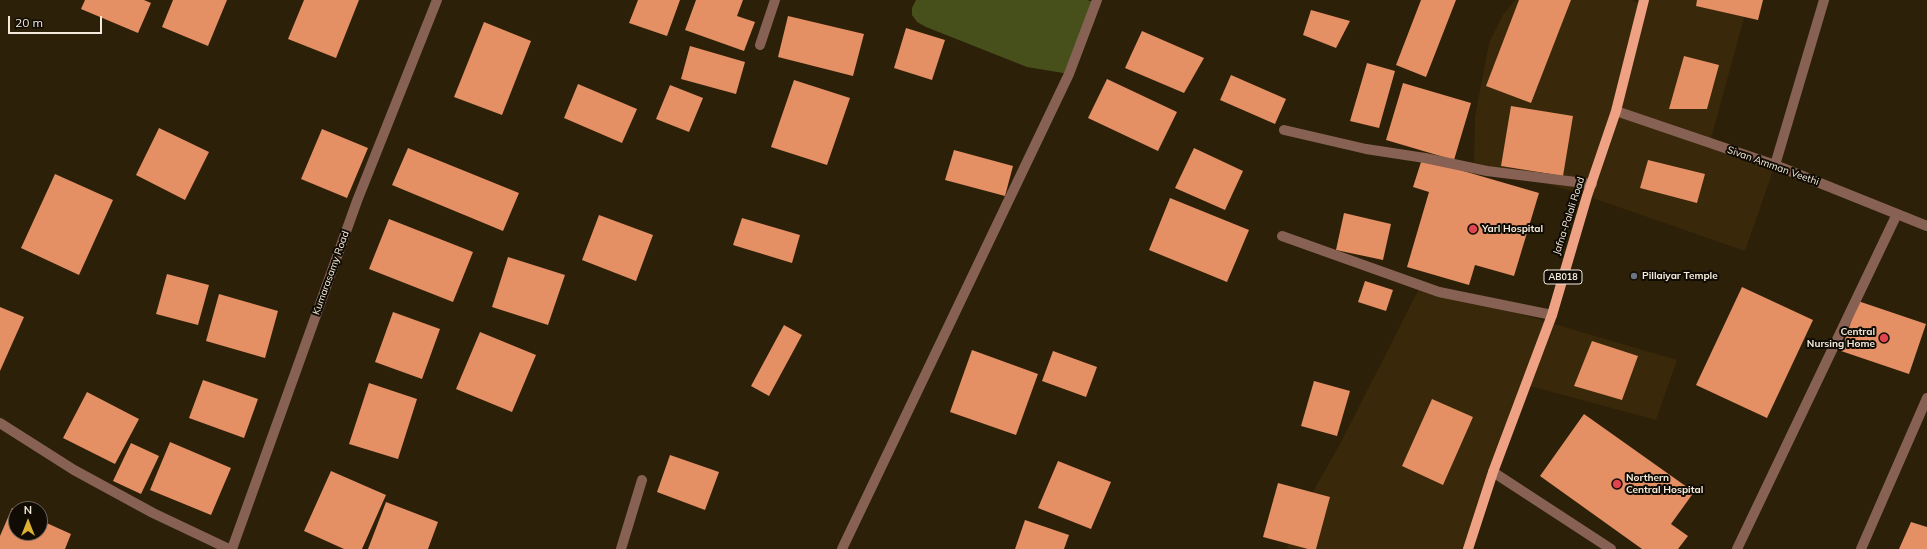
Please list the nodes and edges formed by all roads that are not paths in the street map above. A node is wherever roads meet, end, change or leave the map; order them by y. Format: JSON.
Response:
{"nodes":[{"id":1,"x":437,"y":0,"type":"edge"},
{"id":2,"x":775,"y":0,"type":"edge"},
{"id":3,"x":1097,"y":0,"type":"edge"},
{"id":4,"x":1644,"y":0,"type":"edge"},
{"id":5,"x":1824,"y":0,"type":"edge"},
{"id":6,"x":760,"y":45,"type":"dead end"},
{"id":7,"x":1616,"y":111,"type":"junction"},
{"id":8,"x":1284,"y":130,"type":"dead end"},
{"id":9,"x":1775,"y":165,"type":"junction"},
{"id":10,"x":1592,"y":184,"type":"junction"},
{"id":11,"x":1897,"y":214,"type":"junction"},
{"id":12,"x":1927,"y":226,"type":"edge"},
{"id":13,"x":1282,"y":236,"type":"dead end"},
{"id":14,"x":1552,"y":315,"type":"junction"},
{"id":15,"x":1927,"y":398,"type":"edge"},
{"id":16,"x":0,"y":423,"type":"edge"},
{"id":17,"x":1493,"y":472,"type":"junction"},
{"id":18,"x":642,"y":480,"type":"dead end"},
{"id":19,"x":229,"y":549,"type":"edge"},
{"id":20,"x":232,"y":549,"type":"edge"},
{"id":21,"x":621,"y":549,"type":"edge"},
{"id":22,"x":842,"y":549,"type":"edge"},
{"id":23,"x":1468,"y":549,"type":"edge"},
{"id":24,"x":1610,"y":549,"type":"edge"},
{"id":25,"x":1737,"y":549,"type":"edge"},
{"id":26,"x":1861,"y":549,"type":"edge"}],
"edges":[{"from":1,"to":20,"type":"street","name":"Kumarasamy Road"},
{"from":2,"to":6,"type":"street"},
{"from":3,"to":22,"type":"street"},
{"from":4,"to":7,"type":"main road","name":"Jafna-Palali Road","number":"AB018"},
{"from":5,"to":9,"type":"street"},
{"from":7,"to":9,"type":"street","name":"Sivan Amman Veethi"},
{"from":7,"to":10,"type":"main road","name":"Jafna-Palali Road","number":"AB018"},
{"from":8,"to":10,"type":"street"},
{"from":9,"to":11,"type":"street","name":"Sivan Amman Veethi"},
{"from":10,"to":14,"type":"main road","name":"Jafna-Palali Road","number":"AB018"},
{"from":11,"to":12,"type":"street","name":"Sivan Amman Veethi"},
{"from":11,"to":25,"type":"street"},
{"from":13,"to":14,"type":"street"},
{"from":14,"to":17,"type":"main road","name":"Jafna-Palali Road","number":"AB018"},
{"from":15,"to":26,"type":"street"},
{"from":16,"to":19,"type":"street"},
{"from":17,"to":23,"type":"main road","name":"Jafna-Palali Road","number":"AB018"},
{"from":17,"to":24,"type":"street"},
{"from":18,"to":21,"type":"street"}]}
